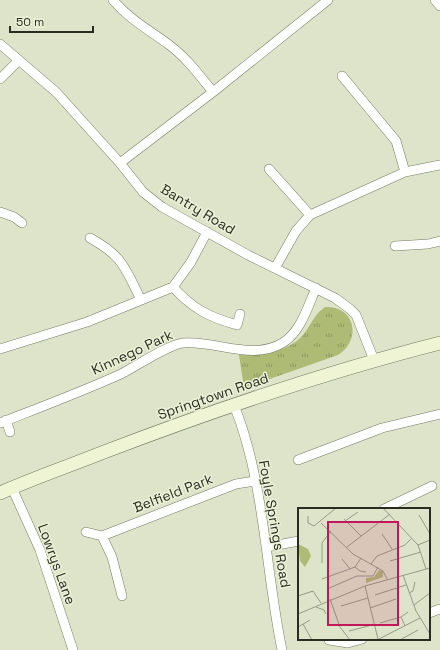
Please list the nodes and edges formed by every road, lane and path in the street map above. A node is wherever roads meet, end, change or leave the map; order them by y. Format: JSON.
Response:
{"nodes":[{"id":1,"x":113,"y":0,"type":"edge"},
{"id":2,"x":328,"y":0,"type":"edge"},
{"id":3,"x":436,"y":0,"type":"edge"},
{"id":4,"x":440,"y":6,"type":"edge"},
{"id":5,"x":0,"y":44,"type":"edge"},
{"id":6,"x":19,"y":60,"type":"junction"},
{"id":7,"x":342,"y":76,"type":"dead end"},
{"id":8,"x":0,"y":79,"type":"edge"},
{"id":9,"x":213,"y":92,"type":"junction"},
{"id":10,"x":120,"y":163,"type":"junction"},
{"id":11,"x":440,"y":165,"type":"edge"},
{"id":12,"x":269,"y":169,"type":"dead end"},
{"id":13,"x":405,"y":172,"type":"junction"},
{"id":14,"x":0,"y":212,"type":"edge"},
{"id":15,"x":310,"y":215,"type":"junction"},
{"id":16,"x":22,"y":223,"type":"dead end"},
{"id":17,"x":207,"y":232,"type":"junction"},
{"id":18,"x":90,"y":238,"type":"dead end"},
{"id":19,"x":440,"y":241,"type":"edge"},
{"id":20,"x":395,"y":246,"type":"dead end"},
{"id":21,"x":275,"y":268,"type":"junction"},
{"id":22,"x":173,"y":287,"type":"junction"},
{"id":23,"x":316,"y":288,"type":"junction"},
{"id":24,"x":141,"y":300,"type":"junction"},
{"id":25,"x":240,"y":314,"type":"dead end"},
{"id":26,"x":440,"y":343,"type":"edge"},
{"id":27,"x":0,"y":349,"type":"edge"},
{"id":28,"x":374,"y":360,"type":"junction"},
{"id":29,"x":234,"y":405,"type":"junction"},
{"id":30,"x":440,"y":414,"type":"edge"},
{"id":31,"x":3,"y":422,"type":"edge"},
{"id":32,"x":10,"y":432,"type":"dead end"},
{"id":33,"x":298,"y":460,"type":"dead end"},
{"id":34,"x":255,"y":481,"type":"junction"},
{"id":35,"x":432,"y":486,"type":"dead end"},
{"id":36,"x":6,"y":490,"type":"edge"},
{"id":37,"x":386,"y":508,"type":"edge"},
{"id":38,"x":86,"y":532,"type":"dead end"},
{"id":39,"x":102,"y":536,"type":"junction"},
{"id":40,"x":298,"y":541,"type":"edge"},
{"id":41,"x":266,"y":547,"type":"junction"},
{"id":42,"x":122,"y":596,"type":"dead end"},
{"id":43,"x":440,"y":609,"type":"edge"},
{"id":44,"x":430,"y":613,"type":"edge"},
{"id":45,"x":329,"y":640,"type":"edge"},
{"id":46,"x":358,"y":640,"type":"edge"},
{"id":47,"x":73,"y":650,"type":"edge"},
{"id":48,"x":282,"y":650,"type":"edge"}],
"edges":[{"from":1,"to":9,"type":"street"},
{"from":2,"to":9,"type":"street"},
{"from":3,"to":4,"type":"street"},
{"from":5,"to":6,"type":"street","name":"Bantry Road"},
{"from":6,"to":8,"type":"street"},
{"from":6,"to":10,"type":"street","name":"Bantry Road"},
{"from":7,"to":13,"type":"street"},
{"from":9,"to":10,"type":"street"},
{"from":10,"to":17,"type":"street","name":"Bantry Road"},
{"from":11,"to":13,"type":"street"},
{"from":12,"to":15,"type":"street"},
{"from":13,"to":15,"type":"street"},
{"from":14,"to":16,"type":"street"},
{"from":15,"to":21,"type":"street"},
{"from":17,"to":21,"type":"street","name":"Bantry Road"},
{"from":17,"to":22,"type":"street"},
{"from":18,"to":24,"type":"street"},
{"from":19,"to":20,"type":"street"},
{"from":21,"to":23,"type":"street","name":"Bantry Road"},
{"from":22,"to":24,"type":"street"},
{"from":22,"to":25,"type":"street"},
{"from":23,"to":28,"type":"street","name":"Bantry Road"},
{"from":23,"to":31,"type":"street","name":"Kinnego Park"},
{"from":24,"to":27,"type":"street"},
{"from":26,"to":28,"type":"main road","name":"Springtown Road"},
{"from":28,"to":29,"type":"main road","name":"Springtown Road"},
{"from":29,"to":34,"type":"street","name":"Foyle Springs Road"},
{"from":29,"to":36,"type":"main road","name":"Springtown Road"},
{"from":30,"to":33,"type":"street"},
{"from":31,"to":32,"type":"street","name":"Kinnego Park"},
{"from":34,"to":39,"type":"street","name":"Belfield Park"},
{"from":34,"to":41,"type":"street","name":"Foyle Springs Road"},
{"from":35,"to":37,"type":"street"},
{"from":36,"to":47,"type":"street","name":"Lowrys Lane"},
{"from":38,"to":39,"type":"street"},
{"from":39,"to":42,"type":"street"},
{"from":40,"to":41,"type":"street"},
{"from":41,"to":48,"type":"street","name":"Foyle Springs Road"},
{"from":43,"to":44,"type":"street"},
{"from":45,"to":46,"type":"street"}]}
